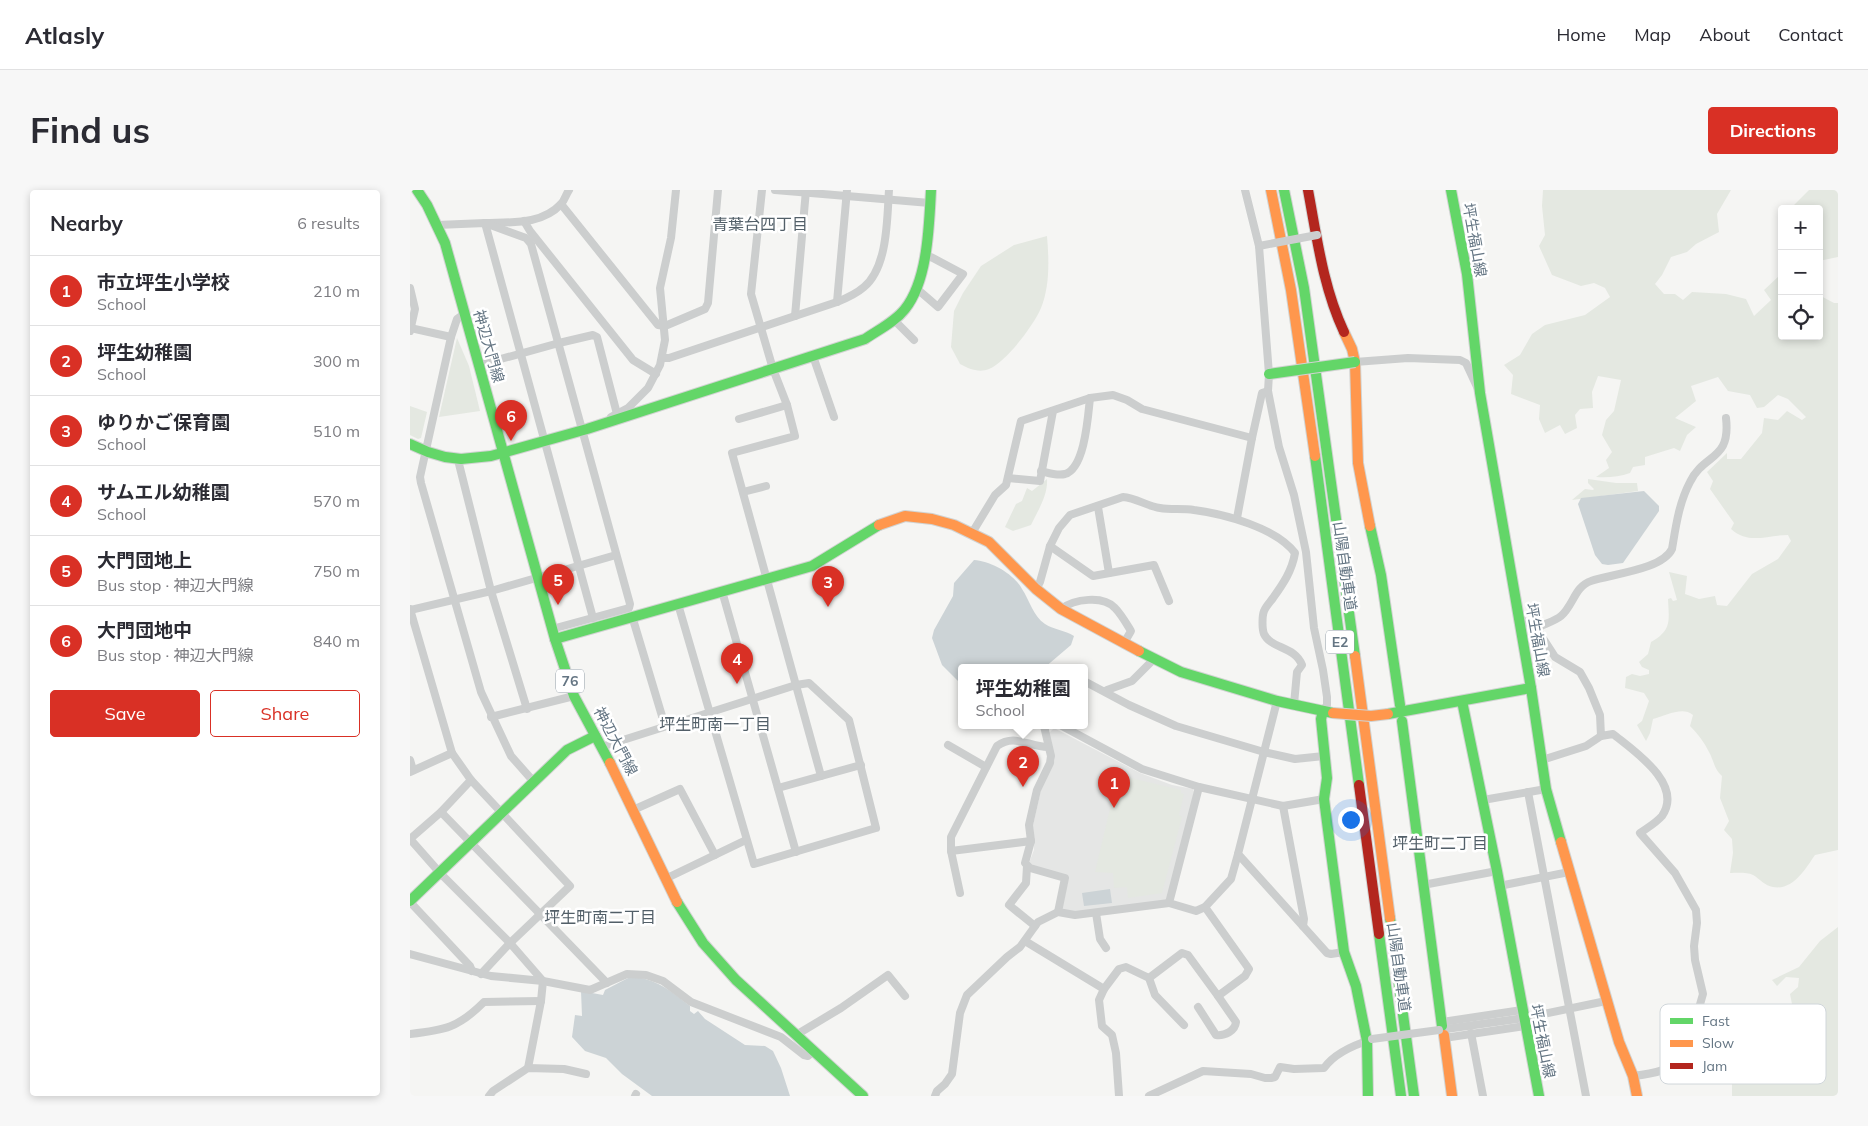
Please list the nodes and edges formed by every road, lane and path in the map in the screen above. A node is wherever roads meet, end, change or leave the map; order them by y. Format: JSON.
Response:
{"nodes":[{"id":1,"x":417,"y":190,"type":"edge"},
{"id":2,"x":569,"y":190,"type":"edge"},
{"id":3,"x":676,"y":190,"type":"edge"},
{"id":4,"x":718,"y":190,"type":"edge"},
{"id":5,"x":762,"y":190,"type":"edge"},
{"id":6,"x":775,"y":190,"type":"edge"},
{"id":7,"x":889,"y":190,"type":"edge"},
{"id":8,"x":931,"y":190,"type":"edge"},
{"id":9,"x":1245,"y":190,"type":"edge"},
{"id":10,"x":1271,"y":190,"type":"edge"},
{"id":11,"x":1284,"y":190,"type":"edge"},
{"id":12,"x":1308,"y":190,"type":"edge"},
{"id":13,"x":1451,"y":190,"type":"edge"},
{"id":14,"x":805,"y":191,"type":"edge"},
{"id":15,"x":847,"y":193,"type":"edge"},
{"id":16,"x":889,"y":200,"type":"junction"},
{"id":17,"x":930,"y":203,"type":"junction"},
{"id":18,"x":561,"y":204,"type":"junction"},
{"id":19,"x":524,"y":221,"type":"junction"},
{"id":20,"x":485,"y":223,"type":"junction"},
{"id":21,"x":437,"y":224,"type":"junction"},
{"id":22,"x":1317,"y":235,"type":"junction"},
{"id":23,"x":1259,"y":246,"type":"junction"},
{"id":24,"x":924,"y":255,"type":"junction"},
{"id":25,"x":410,"y":288,"type":"edge"},
{"id":26,"x":916,"y":288,"type":"junction"},
{"id":27,"x":837,"y":302,"type":"junction"},
{"id":28,"x":464,"y":314,"type":"junction"},
{"id":29,"x":794,"y":316,"type":"junction"},
{"id":30,"x":894,"y":320,"type":"junction"},
{"id":31,"x":665,"y":326,"type":"junction"},
{"id":32,"x":761,"y":328,"type":"junction"},
{"id":33,"x":410,"y":329,"type":"edge"},
{"id":34,"x":450,"y":337,"type":"junction"},
{"id":35,"x":914,"y":340,"type":"dead end"},
{"id":36,"x":558,"y":343,"type":"junction"},
{"id":37,"x":520,"y":353,"type":"junction"},
{"id":38,"x":813,"y":356,"type":"junction"},
{"id":39,"x":662,"y":358,"type":"junction"},
{"id":40,"x":1355,"y":362,"type":"junction"},
{"id":41,"x":479,"y":365,"type":"junction"},
{"id":42,"x":773,"y":369,"type":"junction"},
{"id":43,"x":656,"y":374,"type":"junction"},
{"id":44,"x":1269,"y":374,"type":"junction"},
{"id":45,"x":1268,"y":391,"type":"junction"},
{"id":46,"x":1480,"y":393,"type":"junction"},
{"id":47,"x":1090,"y":398,"type":"junction"},
{"id":48,"x":787,"y":405,"type":"junction"},
{"id":49,"x":1053,"y":411,"type":"junction"},
{"id":50,"x":617,"y":414,"type":"junction"},
{"id":51,"x":834,"y":417,"type":"dead end"},
{"id":52,"x":1726,"y":418,"type":"dead end"},
{"id":53,"x":738,"y":419,"type":"dead end"},
{"id":54,"x":601,"y":424,"type":"junction"},
{"id":55,"x":583,"y":431,"type":"junction"},
{"id":56,"x":1252,"y":438,"type":"junction"},
{"id":57,"x":545,"y":442,"type":"junction"},
{"id":58,"x":410,"y":444,"type":"edge"},
{"id":59,"x":426,"y":452,"type":"junction"},
{"id":60,"x":504,"y":454,"type":"junction"},
{"id":61,"x":458,"y":460,"type":"junction"},
{"id":62,"x":1041,"y":471,"type":"junction"},
{"id":63,"x":1008,"y":478,"type":"junction"},
{"id":64,"x":766,"y":486,"type":"dead end"},
{"id":65,"x":743,"y":492,"type":"junction"},
{"id":66,"x":1098,"y":507,"type":"junction"},
{"id":67,"x":1237,"y":518,"type":"junction"},
{"id":68,"x":972,"y":533,"type":"junction"},
{"id":69,"x":1050,"y":546,"type":"junction"},
{"id":70,"x":1306,"y":552,"type":"junction"},
{"id":71,"x":1295,"y":553,"type":"junction"},
{"id":72,"x":616,"y":555,"type":"junction"},
{"id":73,"x":578,"y":564,"type":"junction"},
{"id":74,"x":1109,"y":573,"type":"junction"},
{"id":75,"x":537,"y":577,"type":"junction"},
{"id":76,"x":767,"y":579,"type":"junction"},
{"id":77,"x":1036,"y":589,"type":"junction"},
{"id":78,"x":491,"y":591,"type":"junction"},
{"id":79,"x":722,"y":591,"type":"junction"},
{"id":80,"x":453,"y":600,"type":"junction"},
{"id":81,"x":1169,"y":600,"type":"dead end"},
{"id":82,"x":678,"y":604,"type":"junction"},
{"id":83,"x":1061,"y":609,"type":"junction"},
{"id":84,"x":410,"y":610,"type":"edge"},
{"id":85,"x":632,"y":616,"type":"junction"},
{"id":86,"x":593,"y":618,"type":"junction"},
{"id":87,"x":1519,"y":619,"type":"junction"},
{"id":88,"x":1535,"y":626,"type":"junction"},
{"id":89,"x":553,"y":634,"type":"junction"},
{"id":90,"x":1124,"y":643,"type":"junction"},
{"id":91,"x":1154,"y":659,"type":"junction"},
{"id":92,"x":1088,"y":683,"type":"edge"},
{"id":93,"x":796,"y":685,"type":"junction"},
{"id":94,"x":1531,"y":688,"type":"junction"},
{"id":95,"x":1106,"y":692,"type":"junction"},
{"id":96,"x":574,"y":696,"type":"junction"},
{"id":97,"x":753,"y":699,"type":"junction"},
{"id":98,"x":1277,"y":701,"type":"junction"},
{"id":99,"x":1462,"y":701,"type":"junction"},
{"id":100,"x":1294,"y":704,"type":"junction"},
{"id":101,"x":1400,"y":705,"type":"dead end"},
{"id":102,"x":527,"y":709,"type":"junction"},
{"id":103,"x":710,"y":712,"type":"junction"},
{"id":104,"x":1328,"y":712,"type":"junction"},
{"id":105,"x":492,"y":717,"type":"junction"},
{"id":106,"x":1402,"y":721,"type":"dead end"},
{"id":107,"x":666,"y":726,"type":"junction"},
{"id":108,"x":1045,"y":729,"type":"edge"},
{"id":109,"x":1068,"y":729,"type":"edge"},
{"id":110,"x":596,"y":736,"type":"junction"},
{"id":111,"x":1601,"y":736,"type":"junction"},
{"id":112,"x":948,"y":745,"type":"dead end"},
{"id":113,"x":601,"y":746,"type":"junction"},
{"id":114,"x":1048,"y":747,"type":"junction"},
{"id":115,"x":1264,"y":752,"type":"junction"},
{"id":116,"x":452,"y":753,"type":"junction"},
{"id":117,"x":1324,"y":756,"type":"junction"},
{"id":118,"x":410,"y":760,"type":"edge"},
{"id":119,"x":1542,"y":760,"type":"junction"},
{"id":120,"x":861,"y":765,"type":"junction"},
{"id":121,"x":986,"y":767,"type":"junction"},
{"id":122,"x":412,"y":771,"type":"edge"},
{"id":123,"x":821,"y":776,"type":"junction"},
{"id":124,"x":471,"y":780,"type":"junction"},
{"id":125,"x":534,"y":782,"type":"junction"},
{"id":126,"x":1199,"y":787,"type":"junction"},
{"id":127,"x":778,"y":788,"type":"junction"},
{"id":128,"x":1546,"y":788,"type":"junction"},
{"id":129,"x":1528,"y":792,"type":"junction"},
{"id":130,"x":1324,"y":799,"type":"junction"},
{"id":131,"x":1252,"y":800,"type":"junction"},
{"id":132,"x":1483,"y":800,"type":"junction"},
{"id":133,"x":1283,"y":806,"type":"junction"},
{"id":134,"x":634,"y":810,"type":"junction"},
{"id":135,"x":441,"y":812,"type":"junction"},
{"id":136,"x":501,"y":812,"type":"junction"},
{"id":137,"x":746,"y":840,"type":"junction"},
{"id":138,"x":1031,"y":841,"type":"junction"},
{"id":139,"x":470,"y":842,"type":"junction"},
{"id":140,"x":951,"y":851,"type":"junction"},
{"id":141,"x":796,"y":852,"type":"junction"},
{"id":142,"x":1238,"y":854,"type":"junction"},
{"id":143,"x":715,"y":855,"type":"junction"},
{"id":144,"x":1026,"y":866,"type":"junction"},
{"id":145,"x":440,"y":872,"type":"junction"},
{"id":146,"x":1497,"y":872,"type":"junction"},
{"id":147,"x":1569,"y":872,"type":"junction"},
{"id":148,"x":1543,"y":877,"type":"junction"},
{"id":149,"x":665,"y":878,"type":"junction"},
{"id":150,"x":1423,"y":885,"type":"junction"},
{"id":151,"x":1499,"y":886,"type":"junction"},
{"id":152,"x":960,"y":893,"type":"dead end"},
{"id":153,"x":410,"y":901,"type":"edge"},
{"id":154,"x":1169,"y":903,"type":"junction"},
{"id":155,"x":1205,"y":907,"type":"junction"},
{"id":156,"x":1058,"y":912,"type":"junction"},
{"id":157,"x":1096,"y":913,"type":"junction"},
{"id":158,"x":541,"y":914,"type":"junction"},
{"id":159,"x":1035,"y":926,"type":"junction"},
{"id":160,"x":1302,"y":926,"type":"junction"},
{"id":161,"x":1025,"y":941,"type":"junction"},
{"id":162,"x":510,"y":942,"type":"junction"},
{"id":163,"x":1106,"y":948,"type":"dead end"},
{"id":164,"x":1344,"y":952,"type":"junction"},
{"id":165,"x":410,"y":954,"type":"edge"},
{"id":166,"x":472,"y":971,"type":"junction"},
{"id":167,"x":481,"y":974,"type":"junction"},
{"id":168,"x":1148,"y":978,"type":"junction"},
{"id":169,"x":543,"y":981,"type":"junction"},
{"id":170,"x":607,"y":983,"type":"junction"},
{"id":171,"x":1104,"y":989,"type":"junction"},
{"id":172,"x":905,"y":996,"type":"dead end"},
{"id":173,"x":1218,"y":996,"type":"junction"},
{"id":174,"x":1606,"y":1000,"type":"junction"},
{"id":175,"x":540,"y":1001,"type":"junction"},
{"id":176,"x":1700,"y":1004,"type":"edge"},
{"id":177,"x":1198,"y":1007,"type":"dead end"},
{"id":178,"x":1569,"y":1008,"type":"junction"},
{"id":179,"x":1524,"y":1018,"type":"junction"},
{"id":180,"x":1184,"y":1024,"type":"dead end"},
{"id":181,"x":1442,"y":1030,"type":"junction"},
{"id":182,"x":1471,"y":1033,"type":"junction"},
{"id":183,"x":410,"y":1034,"type":"edge"},
{"id":184,"x":796,"y":1035,"type":"junction"},
{"id":185,"x":1369,"y":1040,"type":"junction"},
{"id":186,"x":814,"y":1051,"type":"junction"},
{"id":187,"x":528,"y":1068,"type":"junction"},
{"id":188,"x":1660,"y":1071,"type":"edge"},
{"id":189,"x":586,"y":1074,"type":"dead end"},
{"id":190,"x":1633,"y":1076,"type":"junction"},
{"id":191,"x":489,"y":1096,"type":"edge"},
{"id":192,"x":863,"y":1096,"type":"edge"},
{"id":193,"x":934,"y":1096,"type":"edge"},
{"id":194,"x":1119,"y":1096,"type":"edge"},
{"id":195,"x":1149,"y":1096,"type":"edge"},
{"id":196,"x":1368,"y":1096,"type":"edge"},
{"id":197,"x":1401,"y":1096,"type":"edge"},
{"id":198,"x":1414,"y":1096,"type":"edge"},
{"id":199,"x":1452,"y":1096,"type":"edge"},
{"id":200,"x":1483,"y":1096,"type":"edge"},
{"id":201,"x":1538,"y":1096,"type":"edge"},
{"id":202,"x":1586,"y":1096,"type":"edge"},
{"id":203,"x":1637,"y":1096,"type":"edge"}],
"edges":[{"from":1,"to":21,"type":"main road","name":"神辺大門線","number":"76"},
{"from":2,"to":18,"type":"street"},
{"from":3,"to":31,"type":"street"},
{"from":4,"to":31,"type":"street"},
{"from":5,"to":32,"type":"street"},
{"from":6,"to":14,"type":"street"},
{"from":7,"to":16,"type":"street"},
{"from":8,"to":17,"type":"main road"},
{"from":9,"to":23,"type":"street"},
{"from":10,"to":197,"type":"main road","name":"山陽自動車道","number":"E2"},
{"from":11,"to":198,"type":"main road","name":"山陽自動車道","number":"E2"},
{"from":12,"to":22,"type":"main road"},
{"from":13,"to":46,"type":"main road","name":"坪生福山線"},
{"from":14,"to":15,"type":"street"},
{"from":14,"to":29,"type":"street"},
{"from":15,"to":16,"type":"street"},
{"from":15,"to":27,"type":"street"},
{"from":16,"to":17,"type":"street"},
{"from":16,"to":27,"type":"street"},
{"from":17,"to":24,"type":"main road"},
{"from":18,"to":19,"type":"street"},
{"from":18,"to":31,"type":"street"},
{"from":19,"to":20,"type":"street"},
{"from":19,"to":43,"type":"street"},
{"from":20,"to":21,"type":"street"},
{"from":20,"to":36,"type":"street"},
{"from":20,"to":37,"type":"street"},
{"from":21,"to":28,"type":"main road","name":"神辺大門線","number":"76"},
{"from":22,"to":23,"type":"street","bridge":true},
{"from":22,"to":40,"type":"main road"},
{"from":23,"to":44,"type":"street"},
{"from":24,"to":26,"type":"main road"},
{"from":24,"to":26,"type":"street"},
{"from":25,"to":33,"type":"street"},
{"from":26,"to":30,"type":"main road"},
{"from":27,"to":29,"type":"street"},
{"from":28,"to":34,"type":"street"},
{"from":28,"to":41,"type":"main road","name":"神辺大門線","number":"76"},
{"from":29,"to":32,"type":"street"},
{"from":30,"to":35,"type":"street"},
{"from":30,"to":38,"type":"main road"},
{"from":31,"to":39,"type":"street"},
{"from":32,"to":39,"type":"street"},
{"from":32,"to":42,"type":"street"},
{"from":33,"to":34,"type":"street"},
{"from":34,"to":59,"type":"street"},
{"from":36,"to":37,"type":"street"},
{"from":36,"to":50,"type":"street"},
{"from":36,"to":55,"type":"street"},
{"from":37,"to":41,"type":"street"},
{"from":37,"to":57,"type":"street"},
{"from":38,"to":42,"type":"main road"},
{"from":38,"to":51,"type":"street"},
{"from":39,"to":43,"type":"street"},
{"from":40,"to":44,"type":"main road","bridge":true},
{"from":40,"to":46,"type":"street"},
{"from":40,"to":101,"type":"main road"},
{"from":41,"to":60,"type":"main road","name":"神辺大門線","number":"76"},
{"from":42,"to":48,"type":"street"},
{"from":42,"to":54,"type":"main road"},
{"from":43,"to":50,"type":"street"},
{"from":44,"to":45,"type":"street"},
{"from":45,"to":56,"type":"street"},
{"from":45,"to":70,"type":"street"},
{"from":46,"to":87,"type":"main road","name":"坪生福山線"},
{"from":47,"to":49,"type":"street"},
{"from":47,"to":56,"type":"street"},
{"from":47,"to":62,"type":"street"},
{"from":48,"to":53,"type":"street"},
{"from":48,"to":65,"type":"street"},
{"from":49,"to":62,"type":"street"},
{"from":49,"to":63,"type":"street"},
{"from":50,"to":54,"type":"street"},
{"from":52,"to":88,"type":"street"},
{"from":54,"to":55,"type":"main road"},
{"from":55,"to":57,"type":"main road"},
{"from":55,"to":72,"type":"street"},
{"from":56,"to":67,"type":"street"},
{"from":57,"to":60,"type":"main road"},
{"from":57,"to":73,"type":"street"},
{"from":58,"to":59,"type":"main road"},
{"from":59,"to":61,"type":"main road"},
{"from":59,"to":80,"type":"street"},
{"from":60,"to":61,"type":"main road"},
{"from":60,"to":75,"type":"main road","name":"神辺大門線","number":"76"},
{"from":61,"to":78,"type":"street"},
{"from":62,"to":63,"type":"street"},
{"from":63,"to":68,"type":"street"},
{"from":64,"to":65,"type":"street"},
{"from":65,"to":76,"type":"street"},
{"from":66,"to":67,"type":"street"},
{"from":66,"to":69,"type":"street"},
{"from":66,"to":74,"type":"street"},
{"from":67,"to":71,"type":"street"},
{"from":68,"to":76,"type":"main road"},
{"from":68,"to":77,"type":"main road"},
{"from":69,"to":74,"type":"street"},
{"from":69,"to":77,"type":"street"},
{"from":70,"to":71,"type":"street"},
{"from":70,"to":104,"type":"street"},
{"from":71,"to":100,"type":"street"},
{"from":72,"to":73,"type":"street"},
{"from":72,"to":86,"type":"street"},
{"from":73,"to":75,"type":"street"},
{"from":73,"to":86,"type":"street"},
{"from":74,"to":81,"type":"street"},
{"from":75,"to":78,"type":"street"},
{"from":75,"to":89,"type":"main road","name":"神辺大門線","number":"76"},
{"from":76,"to":79,"type":"main road"},
{"from":76,"to":93,"type":"street"},
{"from":77,"to":83,"type":"main road"},
{"from":78,"to":80,"type":"street"},
{"from":78,"to":102,"type":"street"},
{"from":79,"to":82,"type":"main road"},
{"from":79,"to":97,"type":"street"},
{"from":80,"to":84,"type":"street"},
{"from":80,"to":105,"type":"street"},
{"from":82,"to":85,"type":"main road"},
{"from":82,"to":103,"type":"street"},
{"from":83,"to":90,"type":"main road"},
{"from":83,"to":90,"type":"street"},
{"from":84,"to":116,"type":"street"},
{"from":85,"to":89,"type":"main road"},
{"from":85,"to":107,"type":"street"},
{"from":86,"to":89,"type":"street"},
{"from":87,"to":88,"type":"street"},
{"from":87,"to":94,"type":"main road","name":"坪生福山線"},
{"from":88,"to":111,"type":"street"},
{"from":89,"to":96,"type":"main road","name":"神辺大門線","number":"76"},
{"from":90,"to":91,"type":"main road"},
{"from":91,"to":95,"type":"street"},
{"from":91,"to":98,"type":"main road"},
{"from":92,"to":95,"type":"street"},
{"from":93,"to":97,"type":"street"},
{"from":93,"to":120,"type":"street"},
{"from":93,"to":123,"type":"street"},
{"from":94,"to":99,"type":"main road","name":"坪生福山線"},
{"from":94,"to":119,"type":"main road"},
{"from":95,"to":115,"type":"street"},
{"from":96,"to":102,"type":"street"},
{"from":96,"to":110,"type":"main road","name":"神辺大門線","number":"76"},
{"from":97,"to":103,"type":"street"},
{"from":97,"to":127,"type":"street"},
{"from":98,"to":100,"type":"main road"},
{"from":98,"to":115,"type":"street"},
{"from":99,"to":104,"type":"main road","bridge":true},
{"from":99,"to":132,"type":"main road","name":"坪生福山線"},
{"from":100,"to":104,"type":"main road"},
{"from":102,"to":105,"type":"street"},
{"from":103,"to":107,"type":"street"},
{"from":103,"to":137,"type":"street"},
{"from":104,"to":117,"type":"main road"},
{"from":105,"to":125,"type":"street"},
{"from":106,"to":150,"type":"main road"},
{"from":107,"to":113,"type":"street"},
{"from":108,"to":114,"type":"street"},
{"from":109,"to":126,"type":"street"},
{"from":110,"to":113,"type":"main road","name":"神辺大門線","number":"76"},
{"from":110,"to":125,"type":"main road"},
{"from":111,"to":119,"type":"street"},
{"from":111,"to":176,"type":"street"},
{"from":112,"to":121,"type":"street"},
{"from":113,"to":134,"type":"main road","name":"神辺大門線","number":"76"},
{"from":114,"to":121,"type":"street"},
{"from":114,"to":138,"type":"street"},
{"from":115,"to":117,"type":"street"},
{"from":115,"to":131,"type":"street"},
{"from":116,"to":122,"type":"street"},
{"from":116,"to":124,"type":"street"},
{"from":117,"to":130,"type":"main road"},
{"from":118,"to":122,"type":"street"},
{"from":119,"to":128,"type":"main road"},
{"from":120,"to":123,"type":"street"},
{"from":120,"to":141,"type":"street"},
{"from":121,"to":140,"type":"street"},
{"from":123,"to":127,"type":"street"},
{"from":124,"to":135,"type":"street"},
{"from":124,"to":136,"type":"street"},
{"from":125,"to":136,"type":"main road"},
{"from":126,"to":131,"type":"street"},
{"from":126,"to":154,"type":"street"},
{"from":127,"to":141,"type":"street"},
{"from":128,"to":129,"type":"street"},
{"from":128,"to":147,"type":"main road"},
{"from":129,"to":132,"type":"street"},
{"from":129,"to":148,"type":"street"},
{"from":130,"to":133,"type":"street"},
{"from":130,"to":164,"type":"main road"},
{"from":131,"to":133,"type":"street"},
{"from":131,"to":142,"type":"street"},
{"from":132,"to":146,"type":"main road","name":"坪生福山線"},
{"from":133,"to":160,"type":"street"},
{"from":134,"to":143,"type":"street"},
{"from":134,"to":149,"type":"main road","name":"神辺大門線","number":"76"},
{"from":135,"to":139,"type":"street"},
{"from":135,"to":145,"type":"street"},
{"from":136,"to":139,"type":"main road"},
{"from":136,"to":158,"type":"street"},
{"from":137,"to":141,"type":"street"},
{"from":137,"to":143,"type":"street"},
{"from":138,"to":140,"type":"street"},
{"from":138,"to":144,"type":"street"},
{"from":139,"to":145,"type":"main road"},
{"from":139,"to":158,"type":"street"},
{"from":140,"to":152,"type":"street"},
{"from":142,"to":155,"type":"street"},
{"from":142,"to":160,"type":"street"},
{"from":143,"to":149,"type":"street"},
{"from":144,"to":156,"type":"street"},
{"from":144,"to":159,"type":"street"},
{"from":145,"to":153,"type":"main road"},
{"from":145,"to":162,"type":"street"},
{"from":146,"to":150,"type":"street"},
{"from":146,"to":151,"type":"main road","name":"坪生福山線"},
{"from":147,"to":148,"type":"street"},
{"from":147,"to":174,"type":"main road"},
{"from":148,"to":151,"type":"street"},
{"from":148,"to":178,"type":"street"},
{"from":149,"to":184,"type":"main road","name":"神辺大門線","number":"76"},
{"from":150,"to":181,"type":"main road"},
{"from":151,"to":179,"type":"main road","name":"坪生福山線"},
{"from":153,"to":166,"type":"street"},
{"from":154,"to":155,"type":"street"},
{"from":154,"to":157,"type":"street"},
{"from":155,"to":173,"type":"street"},
{"from":156,"to":157,"type":"street"},
{"from":156,"to":159,"type":"street"},
{"from":157,"to":163,"type":"street"},
{"from":158,"to":162,"type":"street"},
{"from":158,"to":170,"type":"street"},
{"from":159,"to":161,"type":"street"},
{"from":160,"to":164,"type":"street"},
{"from":161,"to":171,"type":"street"},
{"from":161,"to":193,"type":"street"},
{"from":162,"to":167,"type":"street"},
{"from":162,"to":169,"type":"street"},
{"from":164,"to":185,"type":"main road"},
{"from":165,"to":166,"type":"street"},
{"from":166,"to":167,"type":"street"},
{"from":167,"to":169,"type":"street"},
{"from":168,"to":171,"type":"street"},
{"from":168,"to":173,"type":"street"},
{"from":168,"to":180,"type":"street"},
{"from":169,"to":170,"type":"street"},
{"from":169,"to":175,"type":"street"},
{"from":170,"to":186,"type":"street"},
{"from":171,"to":194,"type":"street"},
{"from":172,"to":184,"type":"street"},
{"from":173,"to":177,"type":"street"},
{"from":174,"to":178,"type":"street"},
{"from":174,"to":190,"type":"main road"},
{"from":175,"to":183,"type":"street"},
{"from":175,"to":187,"type":"street"},
{"from":178,"to":179,"type":"street"},
{"from":178,"to":202,"type":"street"},
{"from":179,"to":181,"type":"street"},
{"from":179,"to":182,"type":"street"},
{"from":179,"to":201,"type":"main road","name":"坪生福山線"},
{"from":181,"to":182,"type":"street"},
{"from":181,"to":185,"type":"street","bridge":true},
{"from":181,"to":199,"type":"main road"},
{"from":182,"to":200,"type":"street"},
{"from":184,"to":186,"type":"main road","name":"神辺大門線","number":"76"},
{"from":185,"to":195,"type":"street"},
{"from":185,"to":196,"type":"main road"},
{"from":186,"to":192,"type":"main road","name":"神辺大門線","number":"76"},
{"from":187,"to":189,"type":"street"},
{"from":187,"to":191,"type":"street"},
{"from":188,"to":190,"type":"street"},
{"from":190,"to":203,"type":"main road"}]}
